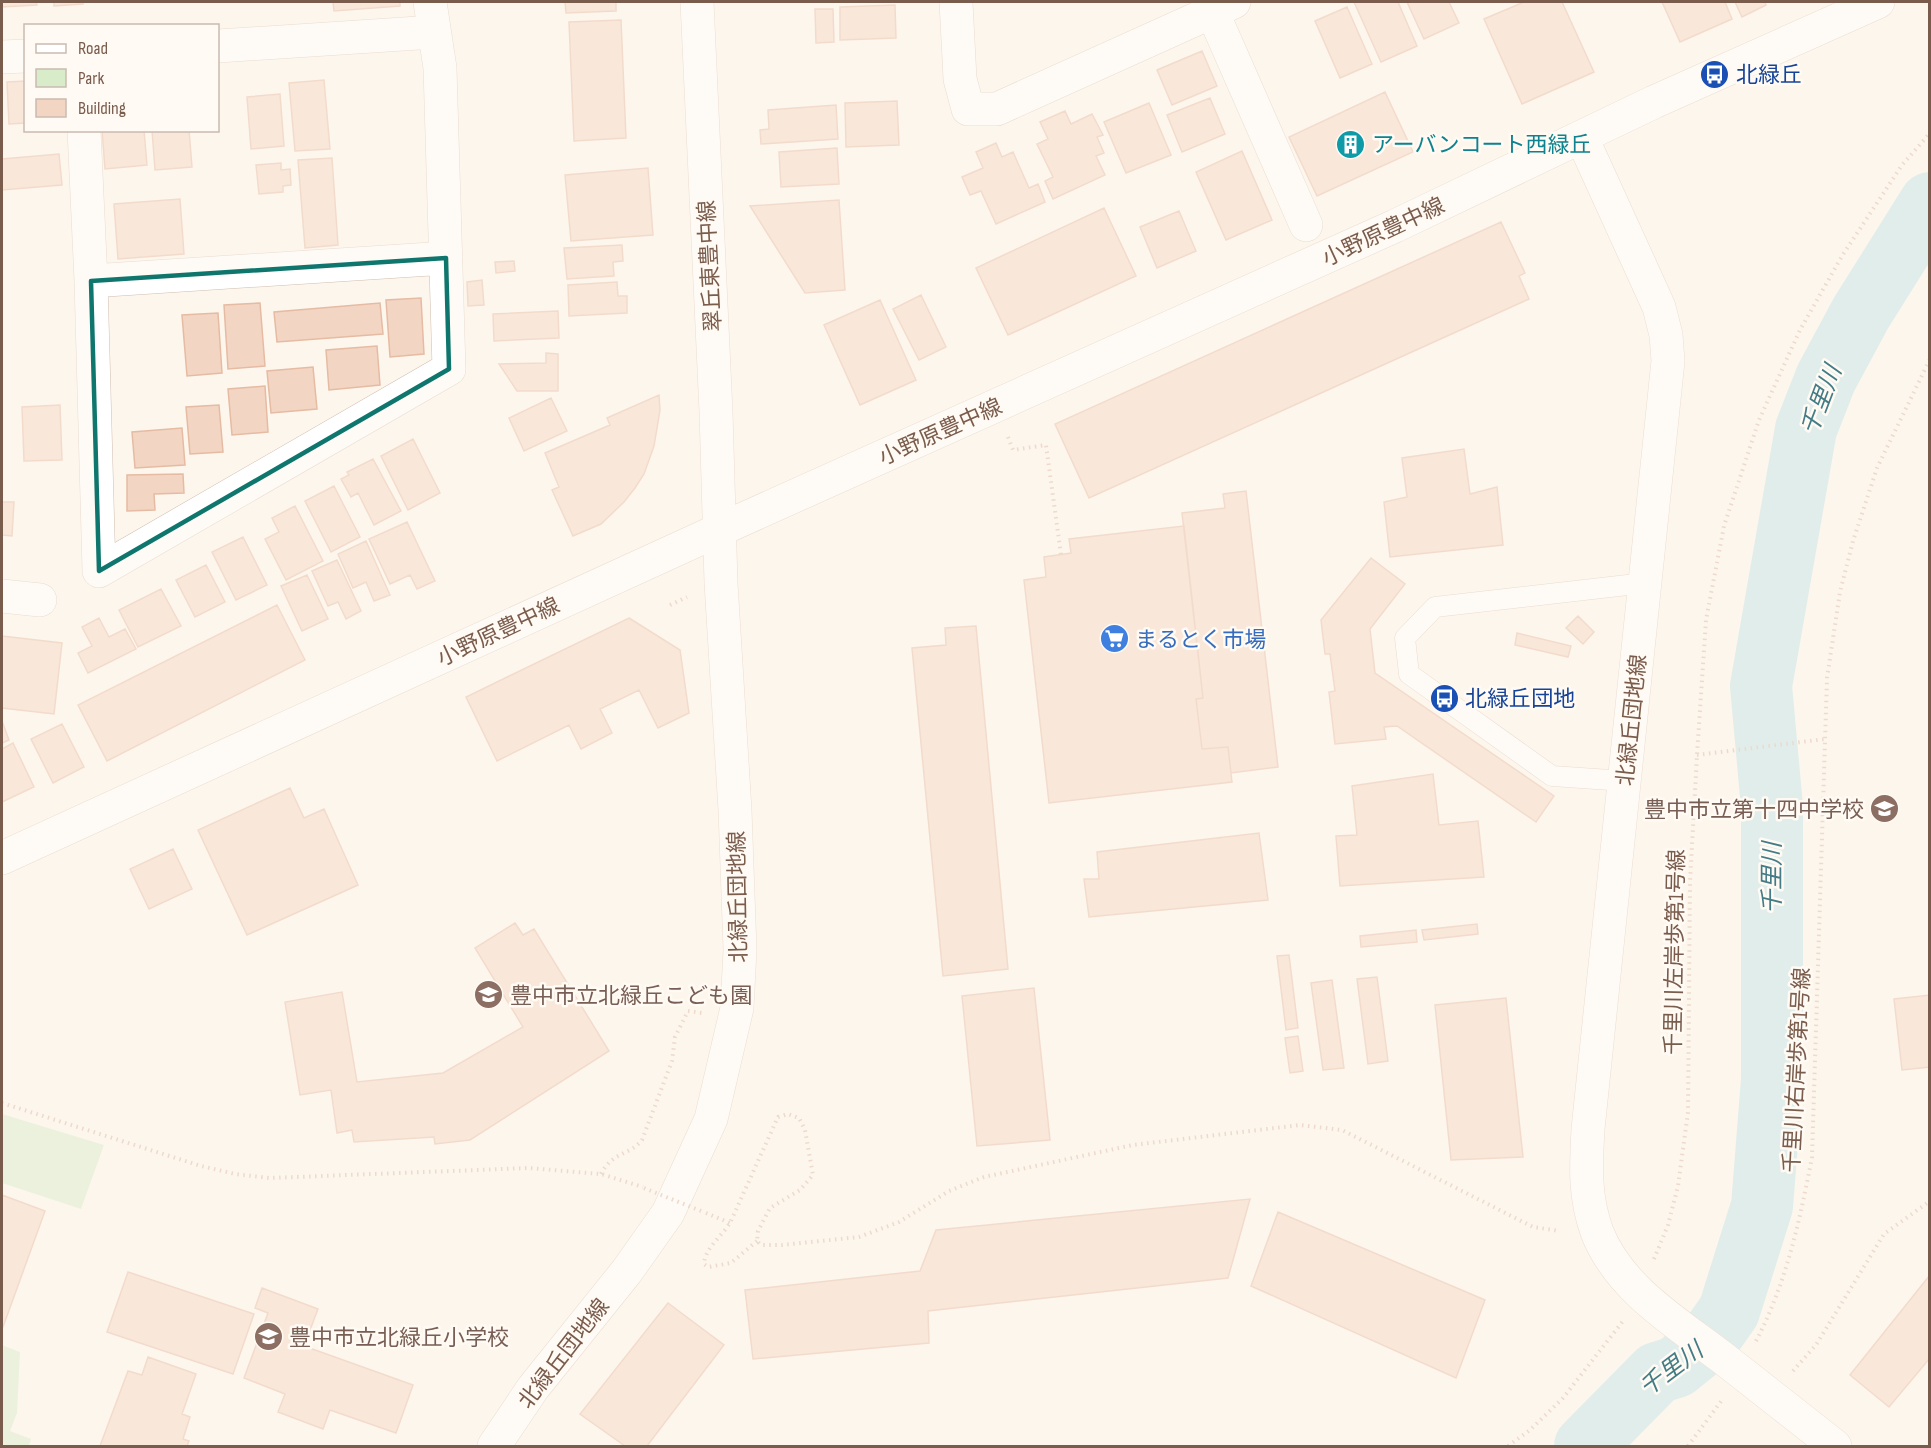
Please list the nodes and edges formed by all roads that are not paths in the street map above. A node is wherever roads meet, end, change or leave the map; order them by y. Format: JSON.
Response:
{"nodes":[{"id":1,"x":697,"y":2,"type":"edge"},
{"id":2,"x":956,"y":2,"type":"edge"},
{"id":3,"x":1878,"y":2,"type":"edge"},
{"id":4,"x":1223,"y":6,"type":"edge"},
{"id":5,"x":432,"y":17,"type":"edge"},
{"id":6,"x":219,"y":46,"type":"edge"},
{"id":7,"x":24,"y":56,"type":"edge"},
{"id":8,"x":2,"y":57,"type":"edge"},
{"id":9,"x":84,"y":132,"type":"edge"},
{"id":10,"x":1582,"y":138,"type":"junction"},
{"id":11,"x":1306,"y":225,"type":"dead end"},
{"id":12,"x":446,"y":258,"type":"junction"},
{"id":13,"x":91,"y":281,"type":"junction"},
{"id":14,"x":719,"y":530,"type":"junction"},
{"id":15,"x":1645,"y":583,"type":"junction"},
{"id":16,"x":2,"y":596,"type":"edge"},
{"id":17,"x":40,"y":600,"type":"dead end"},
{"id":18,"x":1625,"y":781,"type":"junction"},
{"id":19,"x":2,"y":858,"type":"edge"},
{"id":20,"x":494,"y":1446,"type":"edge"},
{"id":21,"x":1835,"y":1446,"type":"edge"}],
"edges":[{"from":1,"to":14,"type":"street","name":"翠丘東豊中線"},
{"from":2,"to":4,"type":"street"},
{"from":3,"to":10,"type":"street","name":"小野原豊中線"},
{"from":4,"to":11,"type":"street"},
{"from":5,"to":6,"type":"street"},
{"from":5,"to":12,"type":"street"},
{"from":7,"to":8,"type":"street"},
{"from":9,"to":13,"type":"street"},
{"from":10,"to":14,"type":"street","name":"小野原豊中線"},
{"from":10,"to":15,"type":"street","name":"北緑丘団地線"},
{"from":12,"to":13,"type":"street"},
{"from":12,"to":13,"type":"street"},
{"from":14,"to":19,"type":"street","name":"小野原豊中線"},
{"from":14,"to":20,"type":"street","name":"北緑丘団地線"},
{"from":15,"to":18,"type":"street","name":"北緑丘団地線"},
{"from":15,"to":18,"type":"lane"},
{"from":16,"to":17,"type":"street"},
{"from":18,"to":21,"type":"street","name":"北緑丘団地線"}]}
